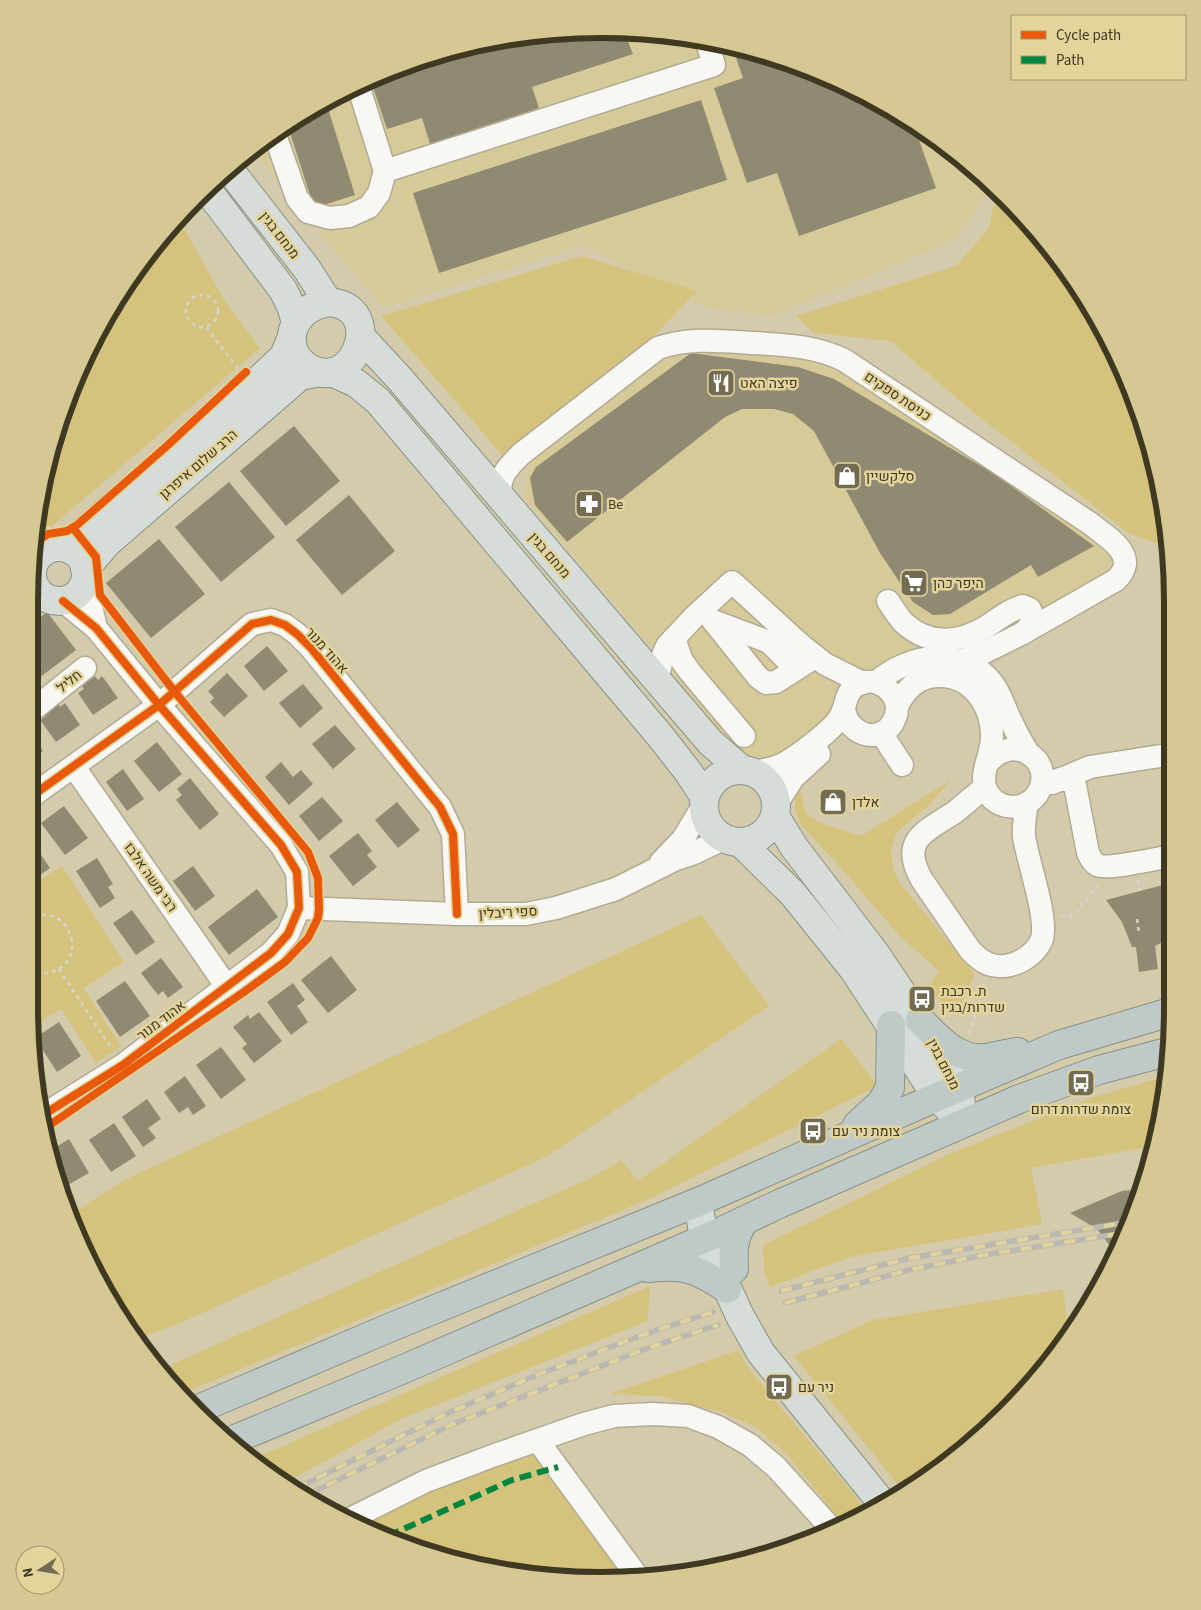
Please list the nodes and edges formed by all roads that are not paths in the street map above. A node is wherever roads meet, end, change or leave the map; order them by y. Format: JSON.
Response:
{"nodes":[{"id":1,"x":709,"y":48,"type":"edge"},
{"id":2,"x":360,"y":92,"type":"edge"},
{"id":3,"x":277,"y":140,"type":"edge"},
{"id":4,"x":384,"y":171,"type":"junction"},
{"id":5,"x":232,"y":174,"type":"edge"},
{"id":6,"x":211,"y":194,"type":"edge"},
{"id":7,"x":328,"y":302,"type":"junction"},
{"id":8,"x":293,"y":331,"type":"junction"},
{"id":9,"x":361,"y":337,"type":"junction"},
{"id":10,"x":326,"y":372,"type":"junction"},
{"id":11,"x":502,"y":500,"type":"junction"},
{"id":12,"x":73,"y":542,"type":"junction"},
{"id":13,"x":40,"y":555,"type":"edge"},
{"id":14,"x":85,"y":575,"type":"junction"},
{"id":15,"x":38,"y":593,"type":"edge"},
{"id":16,"x":888,"y":601,"type":"dead end"},
{"id":17,"x":47,"y":604,"type":"edge"},
{"id":18,"x":705,"y":619,"type":"junction"},
{"id":19,"x":96,"y":628,"type":"junction"},
{"id":20,"x":616,"y":631,"type":"junction"},
{"id":21,"x":1023,"y":633,"type":"junction"},
{"id":22,"x":674,"y":638,"type":"junction"},
{"id":23,"x":820,"y":660,"type":"junction"},
{"id":24,"x":960,"y":661,"type":"junction"},
{"id":25,"x":85,"y":668,"type":"dead end"},
{"id":26,"x":796,"y":669,"type":"junction"},
{"id":27,"x":869,"y":683,"type":"junction"},
{"id":28,"x":660,"y":684,"type":"junction"},
{"id":29,"x":844,"y":704,"type":"junction"},
{"id":30,"x":159,"y":705,"type":"junction"},
{"id":31,"x":38,"y":706,"type":"edge"},
{"id":32,"x":897,"y":706,"type":"junction"},
{"id":33,"x":856,"y":731,"type":"junction"},
{"id":34,"x":881,"y":733,"type":"junction"},
{"id":35,"x":744,"y":736,"type":"dead end"},
{"id":36,"x":1164,"y":755,"type":"edge"},
{"id":37,"x":1032,"y":757,"type":"junction"},
{"id":38,"x":987,"y":764,"type":"junction"},
{"id":39,"x":902,"y":765,"type":"dead end"},
{"id":40,"x":74,"y":767,"type":"junction"},
{"id":41,"x":1090,"y":767,"type":"junction"},
{"id":42,"x":749,"y":771,"type":"junction"},
{"id":43,"x":1060,"y":779,"type":"junction"},
{"id":44,"x":985,"y":786,"type":"junction"},
{"id":45,"x":38,"y":792,"type":"edge"},
{"id":46,"x":1033,"y":797,"type":"junction"},
{"id":47,"x":704,"y":801,"type":"junction"},
{"id":48,"x":776,"y":809,"type":"junction"},
{"id":49,"x":732,"y":841,"type":"junction"},
{"id":50,"x":1164,"y":858,"type":"edge"},
{"id":51,"x":650,"y":873,"type":"junction"},
{"id":52,"x":299,"y":908,"type":"junction"},
{"id":53,"x":457,"y":914,"type":"junction"},
{"id":54,"x":227,"y":986,"type":"junction"},
{"id":55,"x":1164,"y":1014,"type":"edge"},
{"id":56,"x":920,"y":1020,"type":"junction"},
{"id":57,"x":891,"y":1024,"type":"junction"},
{"id":58,"x":1059,"y":1046,"type":"junction"},
{"id":59,"x":1161,"y":1053,"type":"edge"},
{"id":60,"x":948,"y":1092,"type":"junction"},
{"id":61,"x":47,"y":1113,"type":"edge"},
{"id":62,"x":963,"y":1123,"type":"junction"},
{"id":63,"x":844,"y":1137,"type":"junction"},
{"id":64,"x":698,"y":1202,"type":"junction"},
{"id":65,"x":724,"y":1230,"type":"junction"},
{"id":66,"x":629,"y":1270,"type":"junction"},
{"id":67,"x":731,"y":1279,"type":"junction"},
{"id":68,"x":202,"y":1408,"type":"edge"},
{"id":69,"x":236,"y":1439,"type":"edge"},
{"id":70,"x":538,"y":1440,"type":"junction"},
{"id":71,"x":879,"y":1499,"type":"edge"},
{"id":72,"x":356,"y":1516,"type":"edge"},
{"id":73,"x":828,"y":1524,"type":"edge"},
{"id":74,"x":634,"y":1571,"type":"edge"}],
"edges":[{"from":1,"to":4,"type":"street"},
{"from":2,"to":4,"type":"street"},
{"from":3,"to":4,"type":"street"},
{"from":5,"to":7,"type":"main road","name":"מנחם בגין"},
{"from":6,"to":8,"type":"main road"},
{"from":7,"to":8,"type":"main road"},
{"from":7,"to":9,"type":"main road"},
{"from":8,"to":10,"type":"main road"},
{"from":8,"to":12,"type":"main road","name":"הרב שלום איפרגן"},
{"from":9,"to":10,"type":"main road"},
{"from":9,"to":11,"type":"main road","name":"מנחם בגין"},
{"from":10,"to":14,"type":"main road","name":"הרב שלום איפרגן"},
{"from":10,"to":47,"type":"main road"},
{"from":11,"to":20,"type":"main road","name":"מנחם בגין"},
{"from":11,"to":21,"type":"street","name":"כניסת ספקים"},
{"from":12,"to":13,"type":"main road"},
{"from":12,"to":14,"type":"main road"},
{"from":14,"to":17,"type":"main road"},
{"from":14,"to":19,"type":"street"},
{"from":15,"to":17,"type":"main road"},
{"from":16,"to":21,"type":"street"},
{"from":17,"to":19,"type":"street"},
{"from":18,"to":22,"type":"street"},
{"from":18,"to":23,"type":"street"},
{"from":18,"to":26,"type":"street"},
{"from":18,"to":26,"type":"street"},
{"from":19,"to":30,"type":"street"},
{"from":20,"to":22,"type":"street"},
{"from":20,"to":28,"type":"main road","name":"מנחם בגין"},
{"from":21,"to":24,"type":"street","name":"כניסת ספקים"},
{"from":22,"to":28,"type":"street"},
{"from":22,"to":35,"type":"street"},
{"from":23,"to":26,"type":"street"},
{"from":23,"to":27,"type":"street"},
{"from":23,"to":29,"type":"street"},
{"from":24,"to":27,"type":"street"},
{"from":24,"to":37,"type":"street"},
{"from":25,"to":31,"type":"street","name":"חליל"},
{"from":27,"to":29,"type":"street"},
{"from":27,"to":32,"type":"street"},
{"from":28,"to":42,"type":"main road","name":"מנחם בגין"},
{"from":29,"to":33,"type":"street"},
{"from":29,"to":42,"type":"street"},
{"from":30,"to":40,"type":"street","name":"אהוד מנור"},
{"from":30,"to":52,"type":"street"},
{"from":30,"to":53,"type":"street","name":"אהוד מנור"},
{"from":32,"to":34,"type":"street"},
{"from":32,"to":38,"type":"street"},
{"from":33,"to":34,"type":"street"},
{"from":33,"to":48,"type":"street"},
{"from":34,"to":39,"type":"street"},
{"from":36,"to":41,"type":"street"},
{"from":37,"to":38,"type":"street"},
{"from":37,"to":41,"type":"street"},
{"from":37,"to":46,"type":"street"},
{"from":38,"to":44,"type":"street"},
{"from":40,"to":45,"type":"street","name":"אהוד מנור"},
{"from":40,"to":54,"type":"street","name":"רבי משה אלבז"},
{"from":41,"to":43,"type":"street"},
{"from":42,"to":47,"type":"main road"},
{"from":42,"to":48,"type":"main road"},
{"from":43,"to":46,"type":"street"},
{"from":43,"to":50,"type":"street"},
{"from":44,"to":46,"type":"street"},
{"from":44,"to":46,"type":"street"},
{"from":47,"to":49,"type":"main road"},
{"from":47,"to":51,"type":"street","name":"ספי ריבלין"},
{"from":48,"to":49,"type":"main road"},
{"from":48,"to":56,"type":"main road","name":"מנחם בגין"},
{"from":49,"to":51,"type":"street","name":"ספי ריבלין"},
{"from":49,"to":57,"type":"main road","name":"מנחם בגין"},
{"from":51,"to":53,"type":"street","name":"ספי ריבלין"},
{"from":52,"to":53,"type":"street","name":"ספי ריבלין"},
{"from":52,"to":54,"type":"street","name":"אהוד מנור"},
{"from":54,"to":61,"type":"street","name":"אהוד מנור"},
{"from":55,"to":58,"type":"highway"},
{"from":56,"to":58,"type":"highway"},
{"from":56,"to":60,"type":"main road","name":"מנחם בגין"},
{"from":57,"to":60,"type":"main road","name":"מנחם בגין"},
{"from":57,"to":63,"type":"highway"},
{"from":58,"to":60,"type":"highway"},
{"from":59,"to":62,"type":"highway"},
{"from":60,"to":62,"type":"main road","name":"מנחם בגין"},
{"from":60,"to":63,"type":"highway"},
{"from":62,"to":65,"type":"highway"},
{"from":63,"to":64,"type":"highway"},
{"from":64,"to":65,"type":"main road"},
{"from":64,"to":68,"type":"highway"},
{"from":65,"to":66,"type":"highway"},
{"from":65,"to":67,"type":"main road"},
{"from":65,"to":67,"type":"highway"},
{"from":66,"to":67,"type":"highway"},
{"from":66,"to":69,"type":"highway"},
{"from":67,"to":71,"type":"main road"},
{"from":70,"to":72,"type":"street"},
{"from":70,"to":73,"type":"street"},
{"from":70,"to":74,"type":"street"}]}
